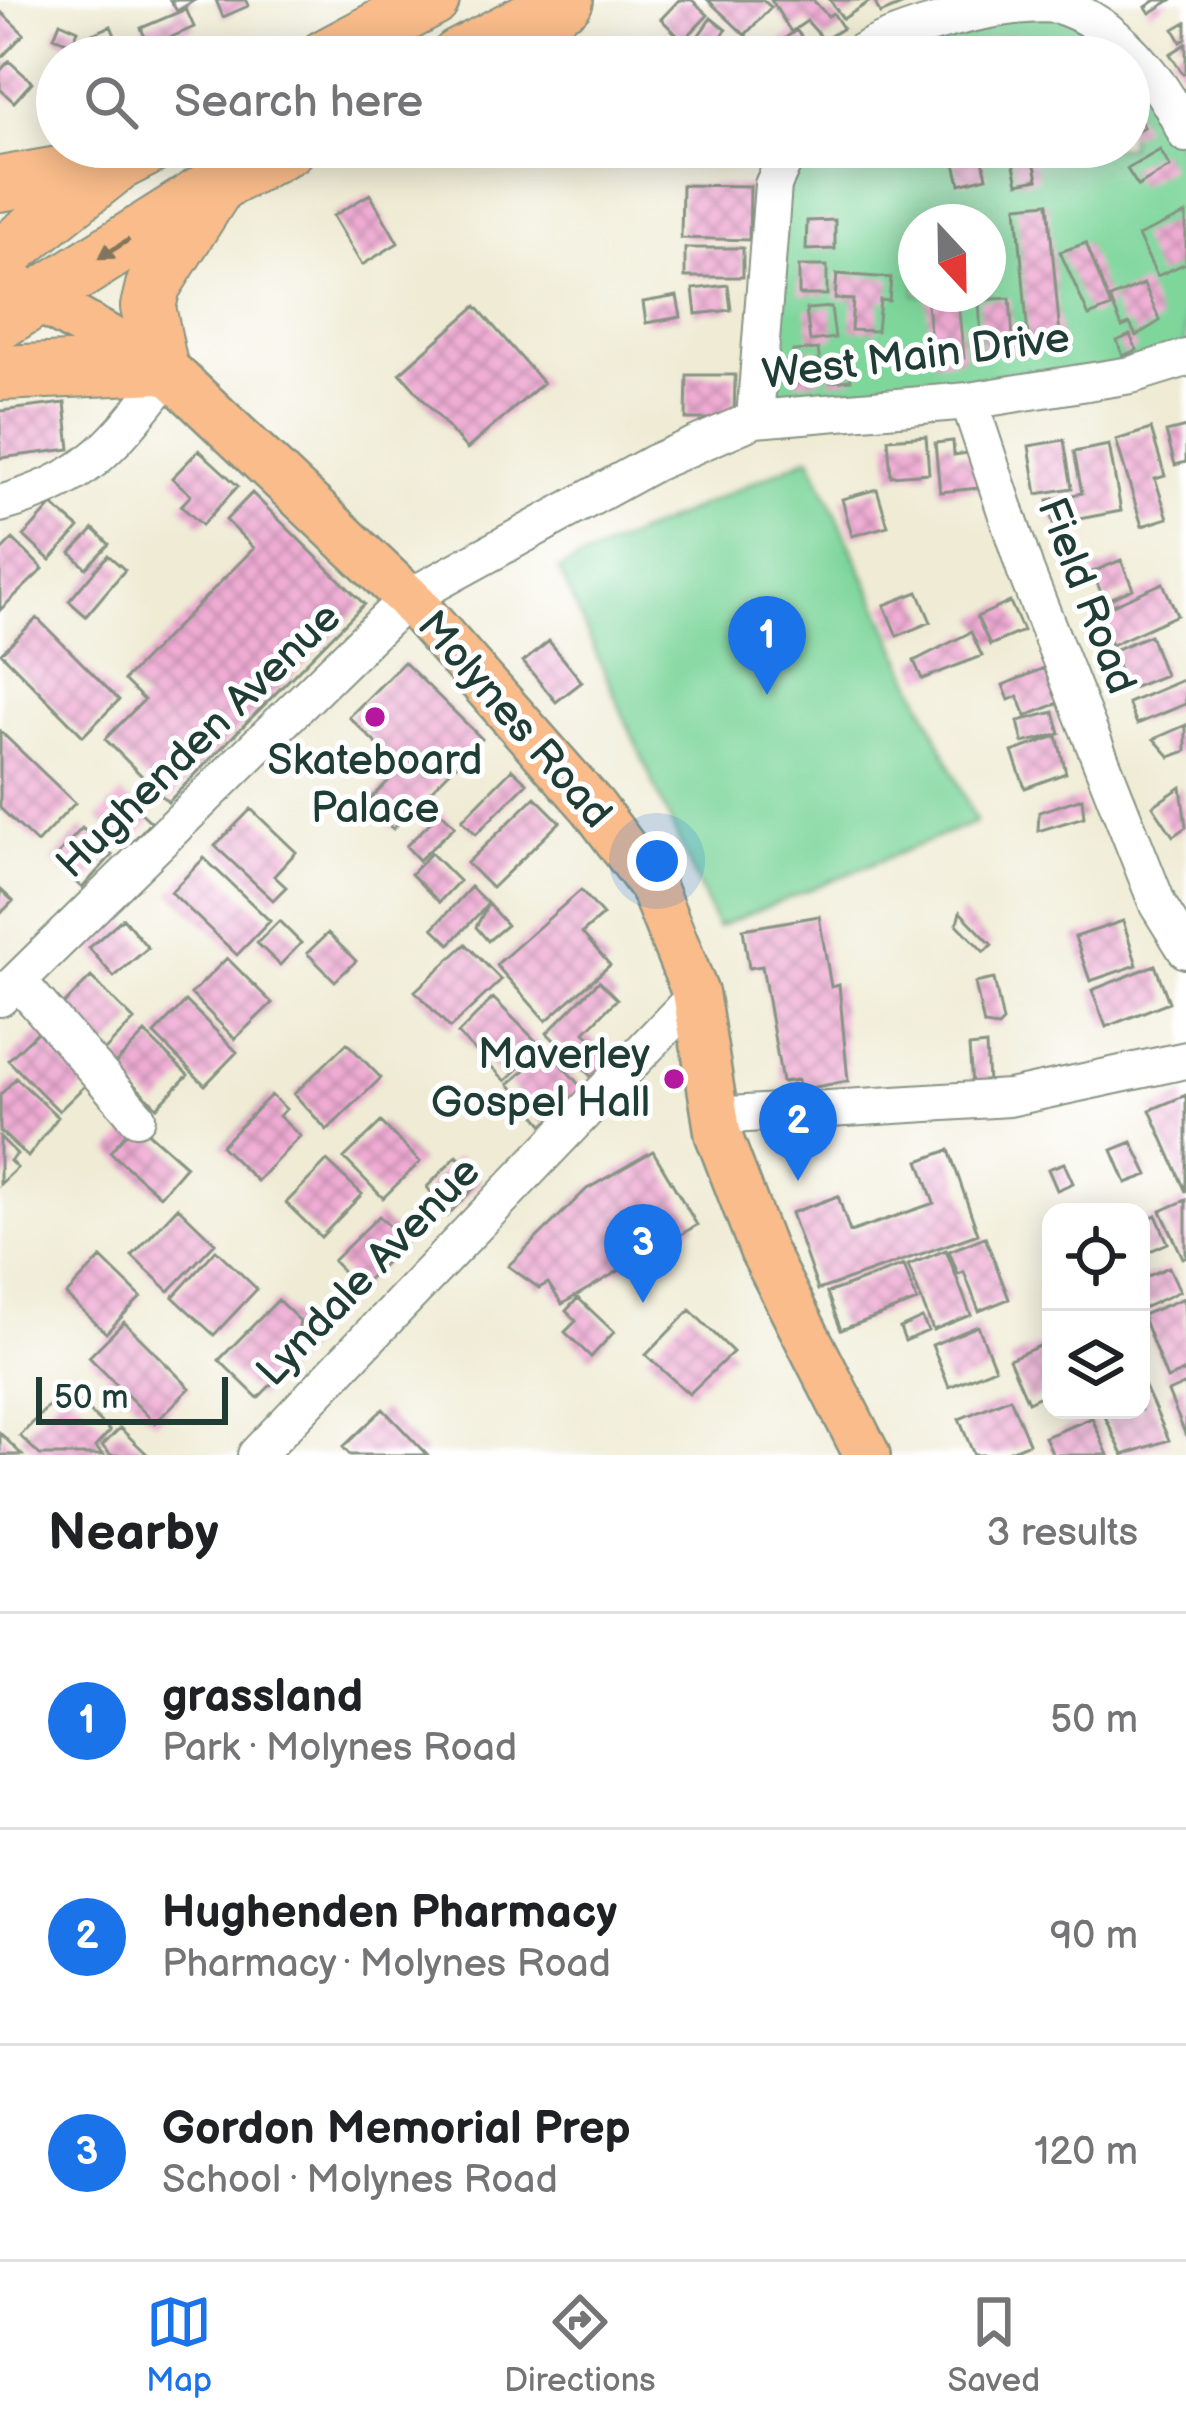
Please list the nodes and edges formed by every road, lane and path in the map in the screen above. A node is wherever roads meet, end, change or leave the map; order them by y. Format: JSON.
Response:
{"nodes":[{"id":1,"x":432,"y":0,"type":"edge"},
{"id":2,"x":566,"y":0,"type":"edge"},
{"id":3,"x":364,"y":36,"type":"edge"},
{"id":4,"x":498,"y":36,"type":"edge"},
{"id":5,"x":901,"y":36,"type":"edge"},
{"id":6,"x":1111,"y":36,"type":"edge"},
{"id":7,"x":1150,"y":75,"type":"edge"},
{"id":8,"x":1186,"y":134,"type":"edge"},
{"id":9,"x":74,"y":168,"type":"edge"},
{"id":10,"x":117,"y":168,"type":"edge"},
{"id":11,"x":248,"y":168,"type":"edge"},
{"id":12,"x":781,"y":168,"type":"edge"},
{"id":13,"x":0,"y":184,"type":"edge"},
{"id":14,"x":218,"y":184,"type":"junction"},
{"id":15,"x":0,"y":257,"type":"edge"},
{"id":16,"x":12,"y":299,"type":"edge"},
{"id":17,"x":1186,"y":358,"type":"edge"},
{"id":18,"x":165,"y":369,"type":"junction"},
{"id":19,"x":0,"y":374,"type":"edge"},
{"id":20,"x":970,"y":401,"type":"junction"},
{"id":21,"x":755,"y":419,"type":"junction"},
{"id":22,"x":0,"y":504,"type":"edge"},
{"id":23,"x":409,"y":598,"type":"junction"},
{"id":24,"x":1186,"y":950,"type":"edge"},
{"id":25,"x":9,"y":989,"type":"edge"},
{"id":26,"x":696,"y":995,"type":"junction"},
{"id":27,"x":1186,"y":1060,"type":"edge"},
{"id":28,"x":714,"y":1116,"type":"junction"},
{"id":29,"x":137,"y":1117,"type":"dead end"},
{"id":30,"x":256,"y":1455,"type":"edge"},
{"id":31,"x":867,"y":1455,"type":"edge"}],
"edges":[{"from":1,"to":3,"type":"highway"},
{"from":2,"to":4,"type":"highway"},
{"from":5,"to":6,"type":"street"},
{"from":7,"to":8,"type":"street"},
{"from":9,"to":13,"type":"highway"},
{"from":10,"to":15,"type":"highway"},
{"from":11,"to":14,"type":"highway"},
{"from":12,"to":21,"type":"street"},
{"from":14,"to":16,"type":"highway","one_way":true},
{"from":14,"to":18,"type":"highway"},
{"from":16,"to":18,"type":"main road","name":"Molynes Road"},
{"from":17,"to":20,"type":"street","name":"West Main Drive"},
{"from":18,"to":19,"type":"highway"},
{"from":18,"to":22,"type":"street"},
{"from":18,"to":23,"type":"main road","name":"Molynes Road"},
{"from":20,"to":21,"type":"street","name":"West Main Drive"},
{"from":20,"to":24,"type":"street","name":"Field Road"},
{"from":21,"to":23,"type":"street","name":"West Main Drive"},
{"from":23,"to":25,"type":"street","name":"Hughenden Avenue"},
{"from":23,"to":26,"type":"main road","name":"Molynes Road"},
{"from":25,"to":29,"type":"street"},
{"from":26,"to":28,"type":"main road","name":"Molynes Road"},
{"from":26,"to":30,"type":"street","name":"Lyndale Avenue"},
{"from":27,"to":28,"type":"street"},
{"from":28,"to":31,"type":"main road","name":"Molynes Road"}]}
